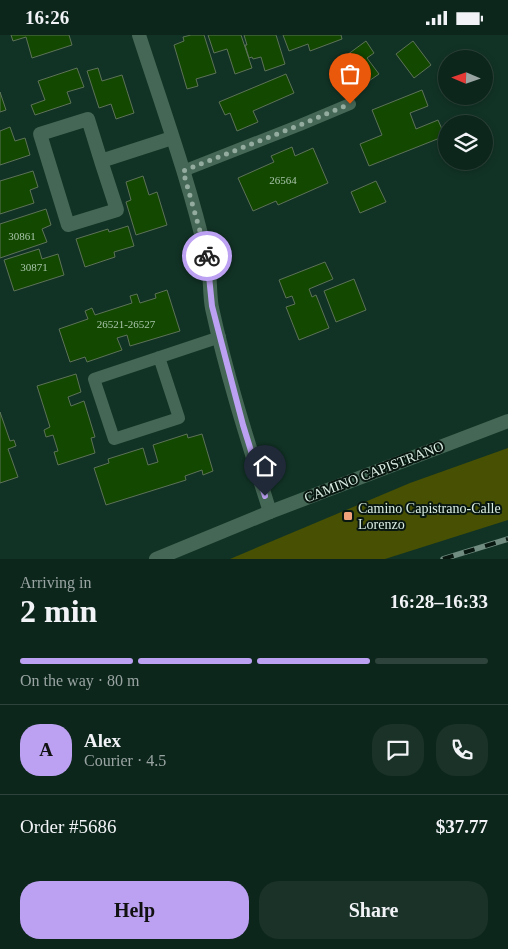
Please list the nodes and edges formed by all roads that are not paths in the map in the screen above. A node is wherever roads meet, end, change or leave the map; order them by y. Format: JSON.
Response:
{"nodes":[{"id":1,"x":139,"y":35,"type":"edge"},
{"id":2,"x":350,"y":104,"type":"dead end"},
{"id":3,"x":172,"y":138,"type":"junction"},
{"id":4,"x":101,"y":161,"type":"junction"},
{"id":5,"x":183,"y":171,"type":"junction"},
{"id":6,"x":220,"y":337,"type":"junction"},
{"id":7,"x":159,"y":357,"type":"junction"},
{"id":8,"x":508,"y":421,"type":"edge"},
{"id":9,"x":270,"y":512,"type":"junction"},
{"id":10,"x":156,"y":559,"type":"edge"}],
"edges":[{"from":1,"to":3,"type":"street"},
{"from":2,"to":5,"type":"lane"},
{"from":3,"to":4,"type":"street"},
{"from":3,"to":5,"type":"street"},
{"from":4,"to":4,"type":"street"},
{"from":5,"to":6,"type":"street"},
{"from":6,"to":7,"type":"lane"},
{"from":6,"to":9,"type":"street"},
{"from":7,"to":7,"type":"lane"},
{"from":8,"to":9,"type":"street","name":"CAMINO CAPISTRANO"},
{"from":9,"to":10,"type":"street","name":"CAMINO CAPISTRANO"}]}
